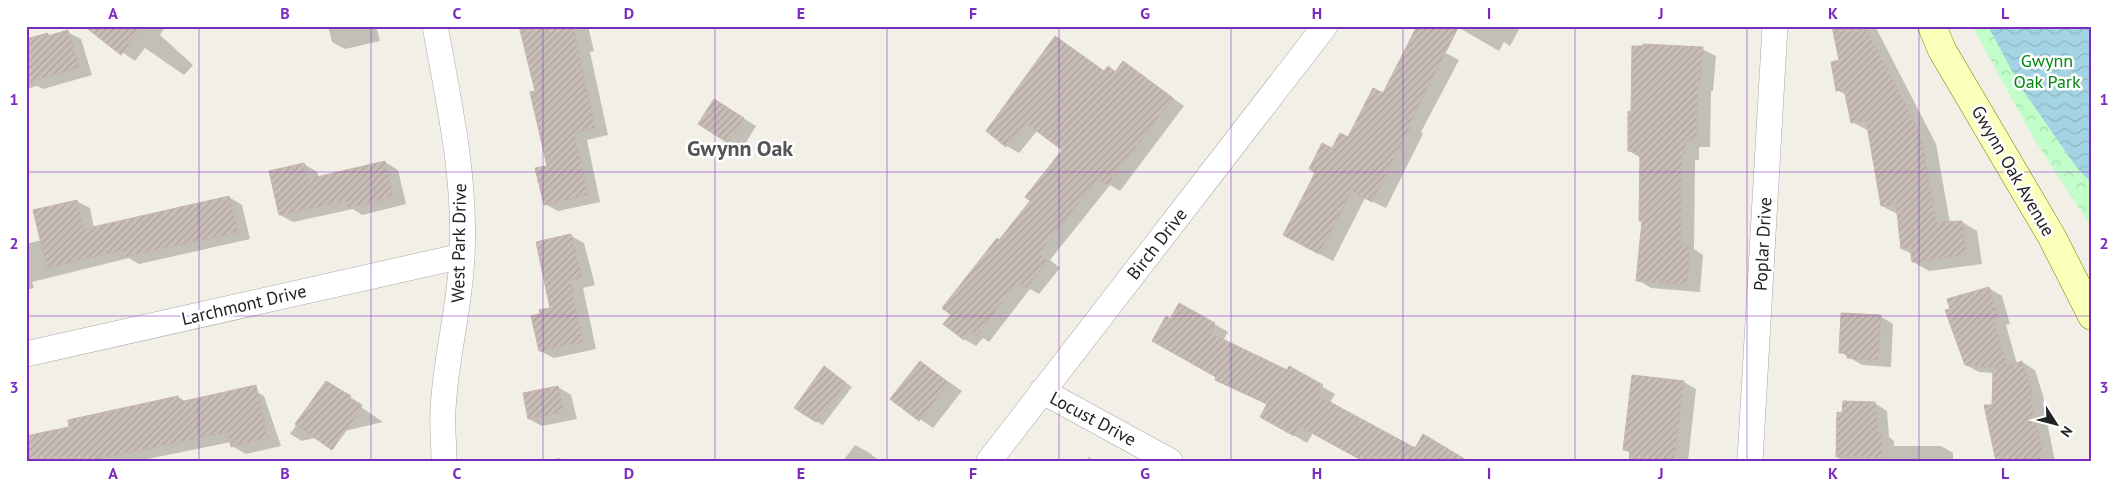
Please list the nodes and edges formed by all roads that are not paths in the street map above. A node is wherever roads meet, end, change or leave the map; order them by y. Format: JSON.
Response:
{"nodes":[{"id":1,"x":435,"y":26,"type":"edge"},
{"id":2,"x":1325,"y":26,"type":"edge"},
{"id":3,"x":1775,"y":26,"type":"edge"},
{"id":4,"x":1932,"y":26,"type":"edge"},
{"id":5,"x":462,"y":256,"type":"junction"},
{"id":6,"x":2092,"y":316,"type":"edge"},
{"id":7,"x":26,"y":354,"type":"edge"},
{"id":8,"x":1042,"y":392,"type":"junction"},
{"id":9,"x":444,"y":461,"type":"edge"},
{"id":10,"x":988,"y":461,"type":"edge"},
{"id":11,"x":1170,"y":461,"type":"edge"},
{"id":12,"x":1750,"y":461,"type":"edge"}],
"edges":[{"from":1,"to":5,"type":"street","name":"West Park Drive"},
{"from":2,"to":8,"type":"street","name":"Birch Drive"},
{"from":3,"to":12,"type":"street","name":"Poplar Drive"},
{"from":4,"to":6,"type":"main road","name":"Gwynn Oak Avenue"},
{"from":5,"to":7,"type":"street","name":"Larchmont Drive"},
{"from":5,"to":9,"type":"street","name":"West Park Drive"},
{"from":8,"to":10,"type":"street","name":"Birch Drive"},
{"from":8,"to":11,"type":"street","name":"Locust Drive"}]}
